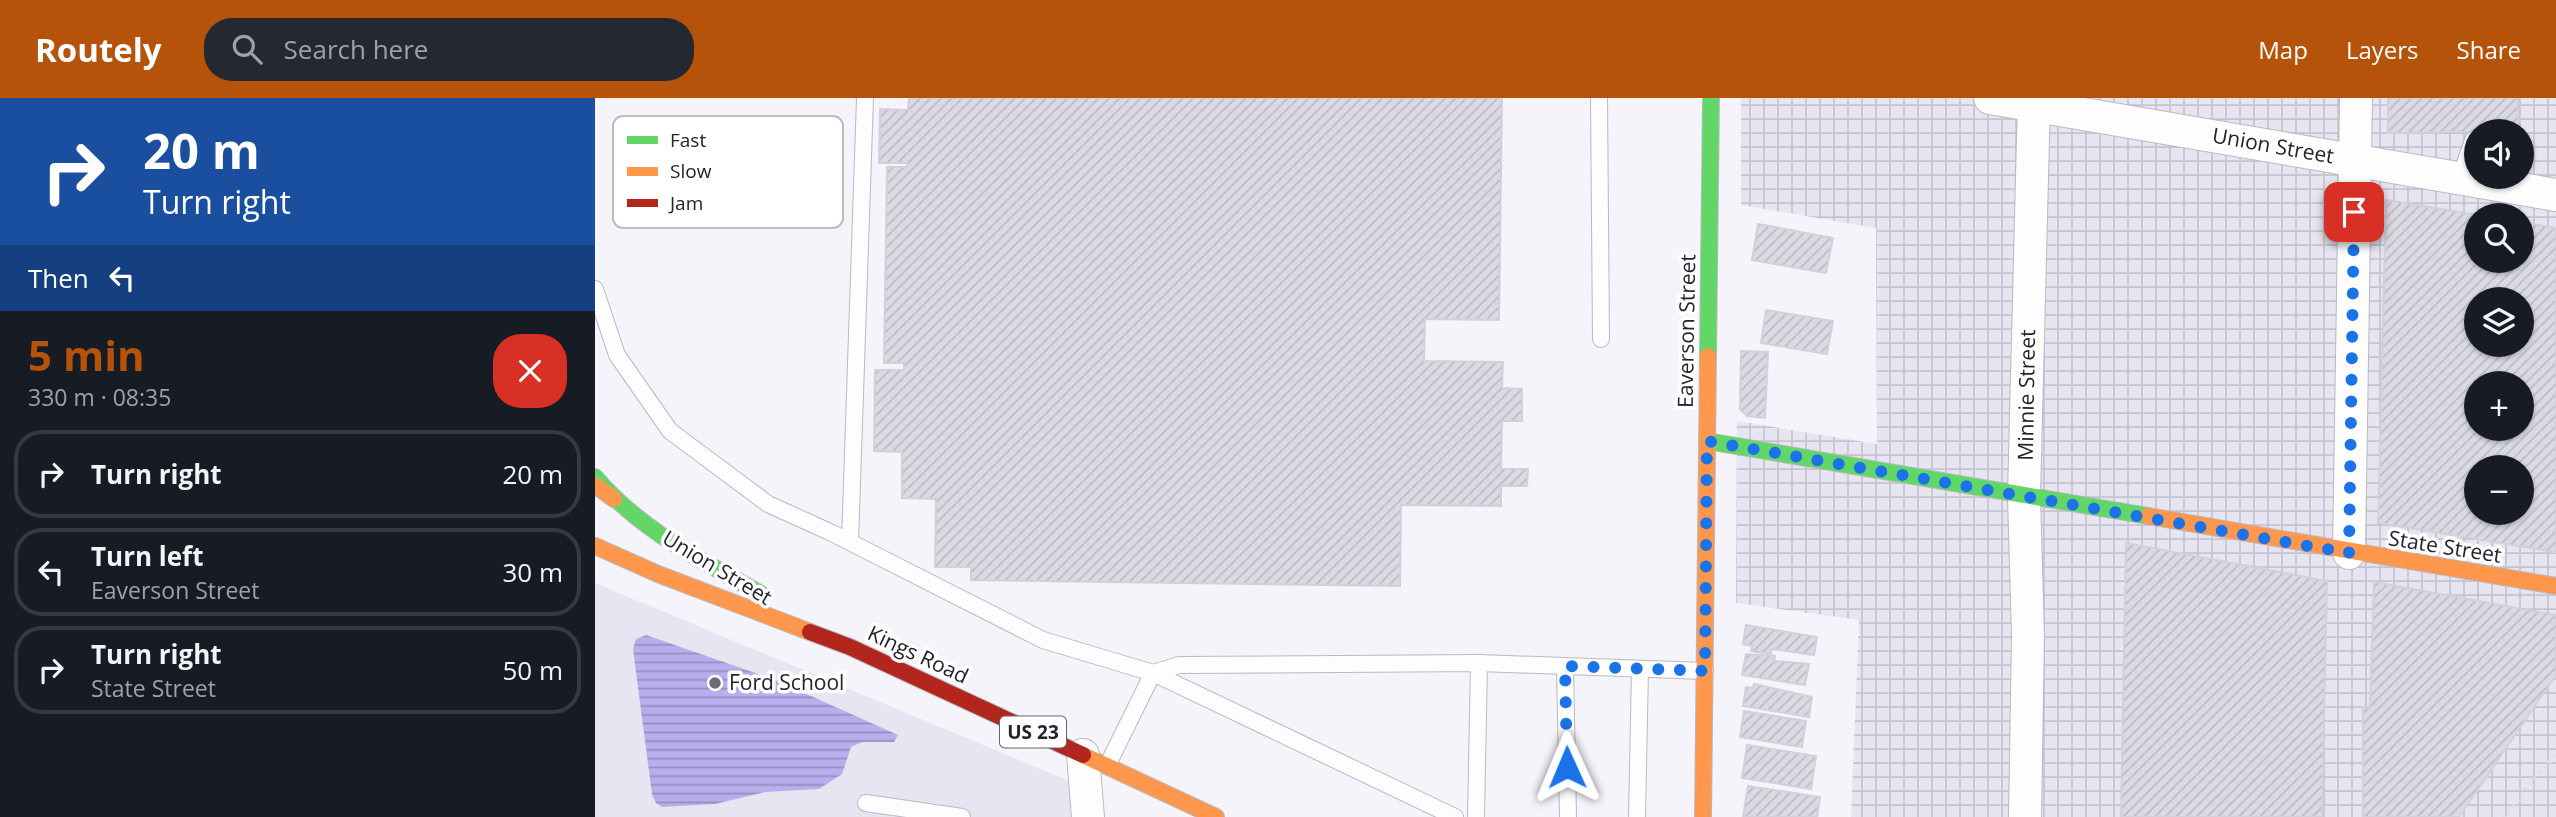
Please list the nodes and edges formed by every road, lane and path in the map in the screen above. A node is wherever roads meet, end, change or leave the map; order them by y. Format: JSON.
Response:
{"nodes":[{"id":1,"x":866,"y":98,"type":"edge"},
{"id":2,"x":1599,"y":98,"type":"edge"},
{"id":3,"x":1711,"y":98,"type":"edge"},
{"id":4,"x":1990,"y":98,"type":"edge"},
{"id":5,"x":2355,"y":98,"type":"edge"},
{"id":6,"x":2034,"y":102,"type":"edge"},
{"id":7,"x":2354,"y":159,"type":"junction"},
{"id":8,"x":2464,"y":166,"type":"edge"},
{"id":9,"x":2460,"y":178,"type":"junction"},
{"id":10,"x":2556,"y":195,"type":"edge"},
{"id":11,"x":595,"y":289,"type":"edge"},
{"id":12,"x":1601,"y":339,"type":"dead end"},
{"id":13,"x":1707,"y":441,"type":"junction"},
{"id":14,"x":595,"y":477,"type":"edge"},
{"id":15,"x":595,"y":485,"type":"edge"},
{"id":16,"x":2024,"y":496,"type":"junction"},
{"id":17,"x":614,"y":499,"type":"junction"},
{"id":18,"x":850,"y":542,"type":"junction"},
{"id":19,"x":595,"y":546,"type":"edge"},
{"id":20,"x":2349,"y":553,"type":"junction"},
{"id":21,"x":2556,"y":586,"type":"edge"},
{"id":22,"x":850,"y":647,"type":"junction"},
{"id":23,"x":1479,"y":663,"type":"junction"},
{"id":24,"x":1565,"y":666,"type":"junction"},
{"id":25,"x":1640,"y":669,"type":"junction"},
{"id":26,"x":1705,"y":671,"type":"junction"},
{"id":27,"x":1153,"y":673,"type":"junction"},
{"id":28,"x":2556,"y":753,"type":"edge"},
{"id":29,"x":1095,"y":760,"type":"junction"},
{"id":30,"x":866,"y":803,"type":"dead end"},
{"id":31,"x":962,"y":817,"type":"edge"},
{"id":32,"x":1088,"y":817,"type":"edge"},
{"id":33,"x":1216,"y":817,"type":"edge"},
{"id":34,"x":1455,"y":817,"type":"edge"},
{"id":35,"x":1476,"y":817,"type":"edge"},
{"id":36,"x":1568,"y":817,"type":"edge"},
{"id":37,"x":1637,"y":817,"type":"edge"},
{"id":38,"x":1703,"y":817,"type":"edge"},
{"id":39,"x":2025,"y":817,"type":"edge"},
{"id":40,"x":2504,"y":817,"type":"edge"}],
"edges":[{"from":1,"to":18,"type":"lane"},
{"from":2,"to":12,"type":"lane"},
{"from":3,"to":13,"type":"main road","name":"Eaverson Street"},
{"from":4,"to":6,"type":"street","name":"Union Street"},
{"from":5,"to":7,"type":"street"},
{"from":6,"to":7,"type":"street","name":"Union Street"},
{"from":6,"to":16,"type":"street","name":"Minnie Street"},
{"from":7,"to":9,"type":"street","name":"Union Street"},
{"from":7,"to":20,"type":"street"},
{"from":8,"to":9,"type":"lane"},
{"from":9,"to":10,"type":"street","name":"Union Street"},
{"from":11,"to":18,"type":"lane"},
{"from":13,"to":16,"type":"main road","name":"State Street"},
{"from":13,"to":26,"type":"main road","name":"Eaverson Street"},
{"from":14,"to":17,"type":"main road","name":"Union Street","number":"US 23"},
{"from":15,"to":17,"type":"main road"},
{"from":16,"to":20,"type":"main road","name":"State Street"},
{"from":16,"to":39,"type":"street","name":"Minnie Street"},
{"from":17,"to":22,"type":"main road","name":"Union Street","number":"US 23"},
{"from":18,"to":27,"type":"lane"},
{"from":19,"to":22,"type":"main road","name":"Kings Road","number":"US 23"},
{"from":20,"to":21,"type":"main road","name":"State Street"},
{"from":22,"to":29,"type":"main road","name":"Kings Road","number":"US 23"},
{"from":23,"to":24,"type":"lane"},
{"from":23,"to":27,"type":"lane"},
{"from":23,"to":35,"type":"lane"},
{"from":24,"to":25,"type":"lane"},
{"from":24,"to":36,"type":"lane"},
{"from":25,"to":26,"type":"lane"},
{"from":25,"to":37,"type":"lane"},
{"from":26,"to":38,"type":"main road","name":"Eaverson Street"},
{"from":27,"to":29,"type":"lane"},
{"from":27,"to":34,"type":"lane"},
{"from":28,"to":40,"type":"path"},
{"from":29,"to":32,"type":"street"},
{"from":29,"to":33,"type":"main road","name":"Kings Road","number":"US 23"},
{"from":30,"to":31,"type":"lane"}]}
